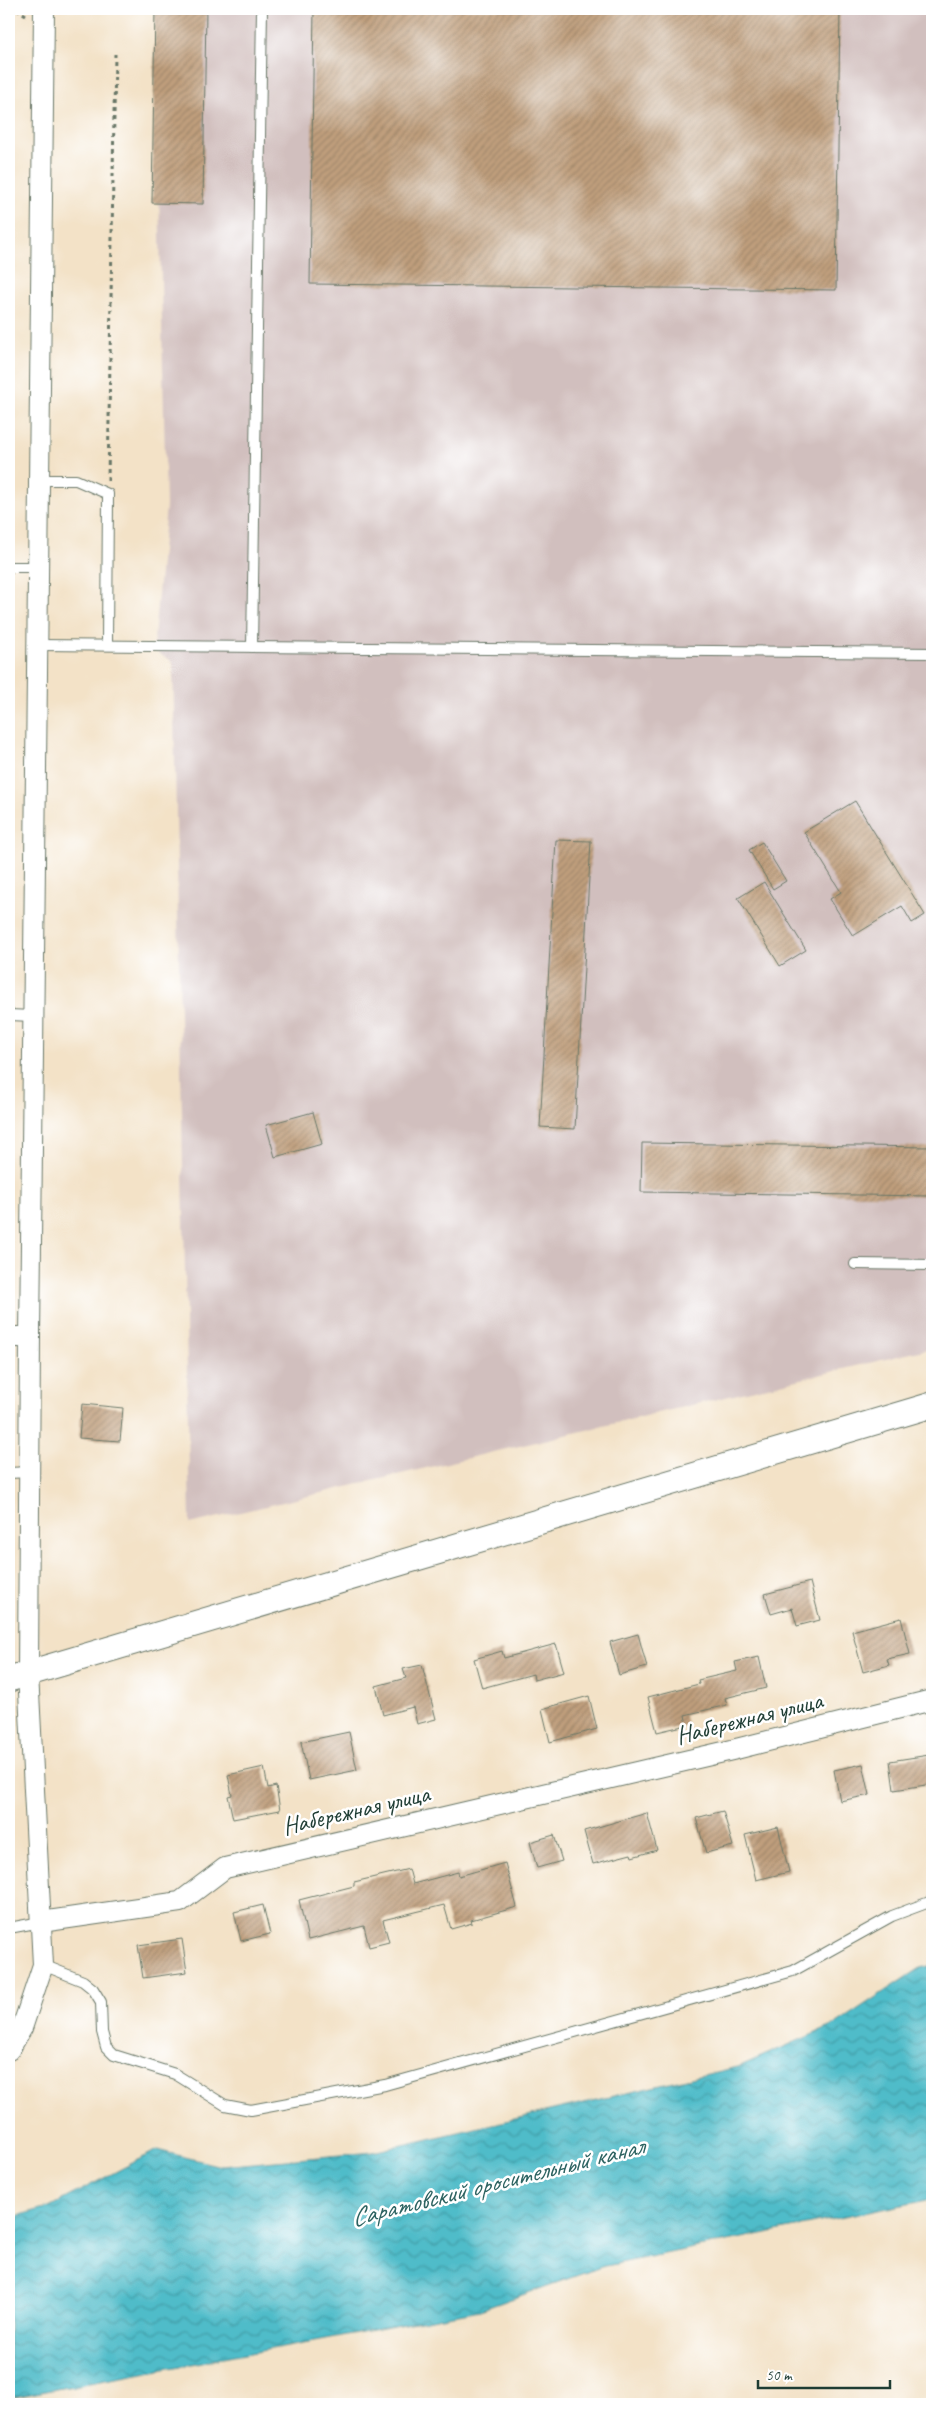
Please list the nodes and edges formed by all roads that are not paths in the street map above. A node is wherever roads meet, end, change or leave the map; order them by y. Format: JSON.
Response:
{"nodes":[{"id":1,"x":44,"y":9,"type":"edge"},
{"id":2,"x":262,"y":9,"type":"edge"},
{"id":3,"x":39,"y":480,"type":"junction"},
{"id":4,"x":9,"y":567,"type":"edge"},
{"id":5,"x":38,"y":567,"type":"junction"},
{"id":6,"x":37,"y":645,"type":"junction"},
{"id":7,"x":107,"y":646,"type":"junction"},
{"id":8,"x":252,"y":647,"type":"junction"},
{"id":9,"x":932,"y":653,"type":"edge"},
{"id":10,"x":9,"y":1015,"type":"edge"},
{"id":11,"x":33,"y":1016,"type":"junction"},
{"id":12,"x":855,"y":1264,"type":"dead end"},
{"id":13,"x":932,"y":1265,"type":"edge"},
{"id":14,"x":9,"y":1337,"type":"edge"},
{"id":15,"x":30,"y":1337,"type":"junction"},
{"id":16,"x":932,"y":1405,"type":"edge"},
{"id":17,"x":29,"y":1472,"type":"junction"},
{"id":18,"x":9,"y":1473,"type":"edge"},
{"id":19,"x":18,"y":1676,"type":"edge"},
{"id":20,"x":932,"y":1700,"type":"edge"},
{"id":21,"x":932,"y":1901,"type":"edge"},
{"id":22,"x":41,"y":1922,"type":"junction"},
{"id":23,"x":9,"y":1928,"type":"edge"},
{"id":24,"x":43,"y":1965,"type":"junction"},
{"id":25,"x":9,"y":2050,"type":"edge"}],
"edges":[{"from":1,"to":3,"type":"street"},
{"from":2,"to":8,"type":"lane"},
{"from":3,"to":5,"type":"street"},
{"from":3,"to":7,"type":"lane"},
{"from":4,"to":5,"type":"lane"},
{"from":5,"to":6,"type":"street"},
{"from":6,"to":7,"type":"lane"},
{"from":6,"to":11,"type":"street"},
{"from":7,"to":8,"type":"lane"},
{"from":8,"to":9,"type":"lane"},
{"from":10,"to":11,"type":"lane"},
{"from":11,"to":15,"type":"street"},
{"from":12,"to":13,"type":"lane"},
{"from":14,"to":15,"type":"street"},
{"from":15,"to":17,"type":"street"},
{"from":16,"to":19,"type":"street"},
{"from":17,"to":18,"type":"lane"},
{"from":17,"to":19,"type":"street"},
{"from":19,"to":22,"type":"street"},
{"from":20,"to":22,"type":"street","name":"Набережная улица"},
{"from":21,"to":24,"type":"lane"},
{"from":22,"to":23,"type":"lane"},
{"from":22,"to":24,"type":"street"},
{"from":24,"to":25,"type":"street"}]}
